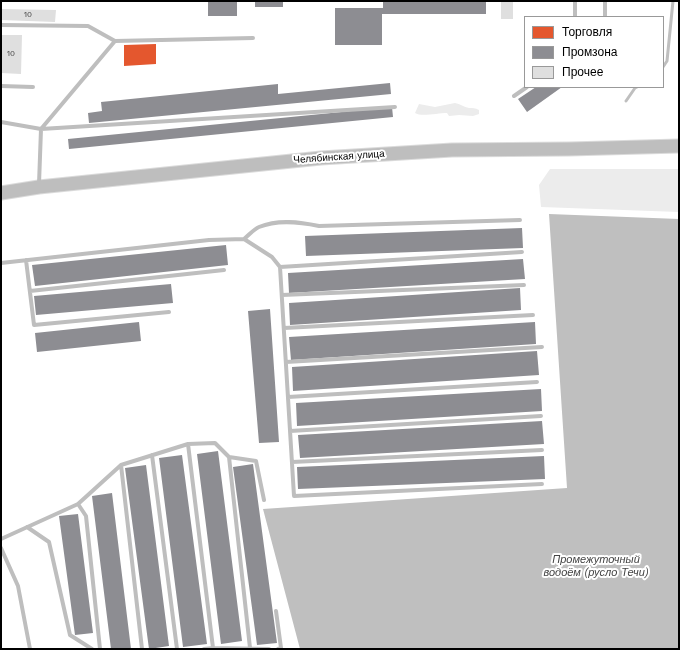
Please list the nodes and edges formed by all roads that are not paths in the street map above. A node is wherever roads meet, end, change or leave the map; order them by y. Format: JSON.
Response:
{"nodes":[{"id":1,"x":575,"y":1,"type":"edge"},
{"id":2,"x":605,"y":1,"type":"edge"},
{"id":3,"x":574,"y":16,"type":"edge"},
{"id":4,"x":605,"y":16,"type":"edge"},
{"id":5,"x":1,"y":25,"type":"edge"},
{"id":6,"x":253,"y":38,"type":"dead end"},
{"id":7,"x":115,"y":41,"type":"junction"},
{"id":8,"x":1,"y":86,"type":"edge"},
{"id":9,"x":33,"y":86,"type":"dead end"},
{"id":10,"x":526,"y":88,"type":"edge"},
{"id":11,"x":514,"y":96,"type":"dead end"},
{"id":12,"x":395,"y":107,"type":"dead end"},
{"id":13,"x":1,"y":122,"type":"edge"},
{"id":14,"x":41,"y":129,"type":"junction"},
{"id":15,"x":679,"y":146,"type":"edge"},
{"id":16,"x":39,"y":187,"type":"junction"},
{"id":17,"x":1,"y":193,"type":"edge"},
{"id":18,"x":520,"y":220,"type":"dead end"},
{"id":19,"x":244,"y":239,"type":"junction"},
{"id":20,"x":522,"y":252,"type":"dead end"},
{"id":21,"x":26,"y":260,"type":"junction"},
{"id":22,"x":1,"y":263,"type":"edge"},
{"id":23,"x":280,"y":267,"type":"junction"},
{"id":24,"x":224,"y":270,"type":"dead end"},
{"id":25,"x":524,"y":285,"type":"dead end"},
{"id":26,"x":30,"y":291,"type":"junction"},
{"id":27,"x":282,"y":295,"type":"junction"},
{"id":28,"x":169,"y":312,"type":"dead end"},
{"id":29,"x":533,"y":315,"type":"dead end"},
{"id":30,"x":284,"y":328,"type":"junction"},
{"id":31,"x":542,"y":347,"type":"dead end"},
{"id":32,"x":286,"y":362,"type":"junction"},
{"id":33,"x":537,"y":382,"type":"dead end"},
{"id":34,"x":288,"y":397,"type":"junction"},
{"id":35,"x":541,"y":416,"type":"dead end"},
{"id":36,"x":290,"y":431,"type":"junction"},
{"id":37,"x":188,"y":444,"type":"junction"},
{"id":38,"x":542,"y":450,"type":"dead end"},
{"id":39,"x":152,"y":455,"type":"junction"},
{"id":40,"x":229,"y":457,"type":"junction"},
{"id":41,"x":292,"y":462,"type":"junction"},
{"id":42,"x":121,"y":465,"type":"junction"},
{"id":43,"x":542,"y":484,"type":"dead end"},
{"id":44,"x":264,"y":500,"type":"dead end"},
{"id":45,"x":78,"y":504,"type":"junction"},
{"id":46,"x":27,"y":527,"type":"junction"},
{"id":47,"x":1,"y":539,"type":"edge"},
{"id":48,"x":1,"y":548,"type":"edge"},
{"id":49,"x":276,"y":611,"type":"dead end"},
{"id":50,"x":213,"y":648,"type":"junction"},
{"id":51,"x":250,"y":648,"type":"edge"},
{"id":52,"x":30,"y":649,"type":"edge"},
{"id":53,"x":92,"y":649,"type":"edge"},
{"id":54,"x":100,"y":649,"type":"edge"},
{"id":55,"x":142,"y":649,"type":"edge"},
{"id":56,"x":177,"y":649,"type":"edge"},
{"id":57,"x":204,"y":649,"type":"edge"},
{"id":58,"x":269,"y":649,"type":"edge"},
{"id":59,"x":280,"y":649,"type":"edge"}],
"edges":[{"from":1,"to":3,"type":"lane"},
{"from":2,"to":4,"type":"lane"},
{"from":5,"to":7,"type":"lane"},
{"from":6,"to":7,"type":"lane"},
{"from":7,"to":14,"type":"lane"},
{"from":8,"to":9,"type":"lane"},
{"from":10,"to":11,"type":"lane"},
{"from":12,"to":14,"type":"lane"},
{"from":13,"to":14,"type":"lane"},
{"from":14,"to":16,"type":"lane"},
{"from":15,"to":16,"type":"main road","name":"Челябинская улица"},
{"from":16,"to":17,"type":"main road","name":"Челябинская улица"},
{"from":18,"to":19,"type":"lane"},
{"from":19,"to":21,"type":"lane"},
{"from":19,"to":23,"type":"lane"},
{"from":20,"to":23,"type":"lane"},
{"from":21,"to":22,"type":"lane"},
{"from":21,"to":26,"type":"lane"},
{"from":23,"to":27,"type":"lane"},
{"from":24,"to":26,"type":"lane"},
{"from":25,"to":27,"type":"lane"},
{"from":26,"to":28,"type":"lane"},
{"from":27,"to":30,"type":"lane"},
{"from":29,"to":30,"type":"lane"},
{"from":30,"to":32,"type":"lane"},
{"from":31,"to":32,"type":"lane"},
{"from":32,"to":34,"type":"lane"},
{"from":33,"to":34,"type":"lane"},
{"from":34,"to":36,"type":"lane"},
{"from":35,"to":36,"type":"lane"},
{"from":36,"to":41,"type":"lane"},
{"from":37,"to":39,"type":"lane"},
{"from":37,"to":40,"type":"lane"},
{"from":37,"to":50,"type":"lane"},
{"from":38,"to":41,"type":"lane"},
{"from":39,"to":42,"type":"lane"},
{"from":39,"to":56,"type":"lane"},
{"from":40,"to":44,"type":"lane"},
{"from":40,"to":51,"type":"lane"},
{"from":41,"to":43,"type":"lane"},
{"from":42,"to":45,"type":"lane"},
{"from":42,"to":55,"type":"lane"},
{"from":45,"to":46,"type":"lane"},
{"from":45,"to":54,"type":"lane"},
{"from":46,"to":47,"type":"lane"},
{"from":46,"to":53,"type":"lane"},
{"from":48,"to":52,"type":"lane"},
{"from":49,"to":59,"type":"lane"},
{"from":50,"to":51,"type":"lane"},
{"from":50,"to":57,"type":"lane"},
{"from":51,"to":58,"type":"lane"}]}
